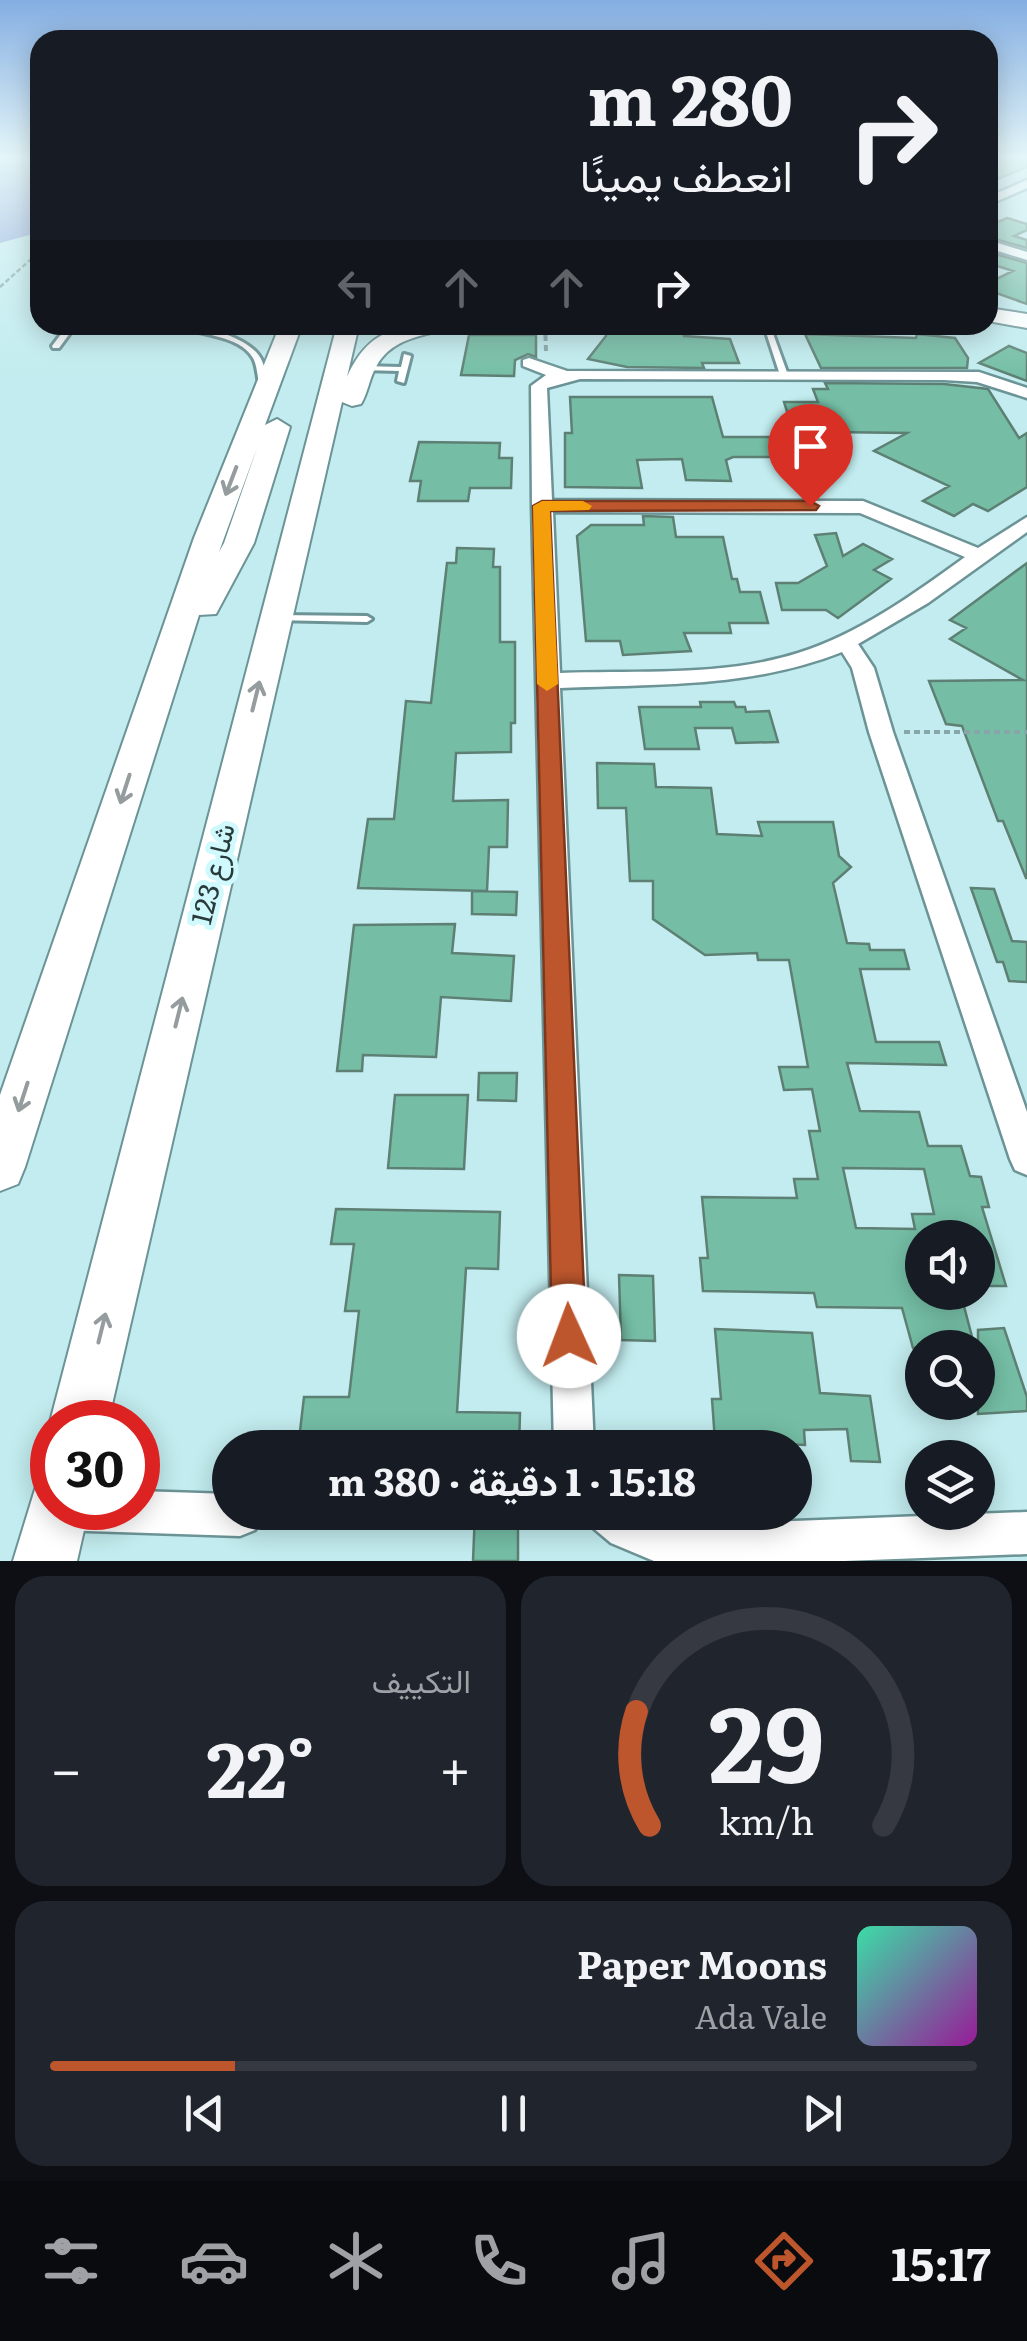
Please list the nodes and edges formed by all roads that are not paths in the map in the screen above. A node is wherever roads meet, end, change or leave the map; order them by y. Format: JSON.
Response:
{"nodes":[{"id":1,"x":998,"y":247,"type":"edge"},
{"id":2,"x":1027,"y":256,"type":"edge"},
{"id":3,"x":998,"y":317,"type":"edge"},
{"id":4,"x":998,"y":323,"type":"edge"},
{"id":5,"x":1027,"y":324,"type":"edge"},
{"id":6,"x":64,"y":335,"type":"edge"},
{"id":7,"x":214,"y":335,"type":"edge"},
{"id":8,"x":287,"y":335,"type":"edge"},
{"id":9,"x":307,"y":335,"type":"edge"},
{"id":10,"x":346,"y":335,"type":"edge"},
{"id":11,"x":407,"y":335,"type":"edge"},
{"id":12,"x":770,"y":335,"type":"edge"},
{"id":13,"x":56,"y":346,"type":"dead end"},
{"id":14,"x":407,"y":356,"type":"dead end"},
{"id":15,"x":529,"y":362,"type":"dead end"},
{"id":16,"x":360,"y":368,"type":"junction"},
{"id":17,"x":404,"y":369,"type":"junction"},
{"id":18,"x":554,"y":372,"type":"junction"},
{"id":19,"x":784,"y":375,"type":"junction"},
{"id":20,"x":402,"y":380,"type":"dead end"},
{"id":21,"x":265,"y":391,"type":"junction"},
{"id":22,"x":1027,"y":393,"type":"edge"},
{"id":23,"x":542,"y":506,"type":"junction"},
{"id":24,"x":1027,"y":523,"type":"edge"},
{"id":25,"x":979,"y":556,"type":"junction"},
{"id":26,"x":285,"y":579,"type":"junction"},
{"id":27,"x":274,"y":618,"type":"junction"},
{"id":28,"x":367,"y":619,"type":"dead end"},
{"id":29,"x":837,"y":646,"type":"junction"},
{"id":30,"x":547,"y":681,"type":"junction"},
{"id":31,"x":152,"y":707,"type":"junction"},
{"id":32,"x":1027,"y":1159,"type":"edge"},
{"id":33,"x":0,"y":1167,"type":"edge"},
{"id":34,"x":84,"y":1400,"type":"edge"},
{"id":35,"x":573,"y":1430,"type":"edge"},
{"id":36,"x":160,"y":1511,"type":"edge"},
{"id":37,"x":212,"y":1513,"type":"edge"},
{"id":38,"x":53,"y":1530,"type":"edge"},
{"id":39,"x":629,"y":1530,"type":"edge"},
{"id":40,"x":1027,"y":1534,"type":"edge"},
{"id":41,"x":45,"y":1561,"type":"edge"}],
"edges":[{"from":1,"to":2,"type":"street"},
{"from":3,"to":5,"type":"main road"},
{"from":4,"to":5,"type":"main road"},
{"from":6,"to":13,"type":"lane"},
{"from":7,"to":21,"type":"lane"},
{"from":8,"to":21,"type":"main road"},
{"from":9,"to":31,"type":"main road"},
{"from":10,"to":26,"type":"main road","name":"شارع 123"},
{"from":11,"to":16,"type":"main road"},
{"from":12,"to":19,"type":"lane"},
{"from":14,"to":17,"type":"lane"},
{"from":15,"to":18,"type":"street"},
{"from":16,"to":17,"type":"lane"},
{"from":16,"to":26,"type":"main road"},
{"from":17,"to":20,"type":"lane"},
{"from":18,"to":19,"type":"street"},
{"from":18,"to":23,"type":"street"},
{"from":19,"to":22,"type":"street"},
{"from":21,"to":31,"type":"main road","one_way":true},
{"from":23,"to":25,"type":"street"},
{"from":23,"to":30,"type":"street"},
{"from":24,"to":25,"type":"street"},
{"from":25,"to":29,"type":"street"},
{"from":26,"to":27,"type":"main road","name":"شارع 123"},
{"from":27,"to":28,"type":"lane"},
{"from":34,"to":27,"type":"main road","name":"شارع 123","one_way":true},
{"from":29,"to":30,"type":"street"},
{"from":29,"to":32,"type":"street"},
{"from":30,"to":35,"type":"street"},
{"from":31,"to":33,"type":"main road","one_way":true},
{"from":36,"to":37,"type":"street"},
{"from":38,"to":41,"type":"main road"},
{"from":39,"to":40,"type":"street"}]}
